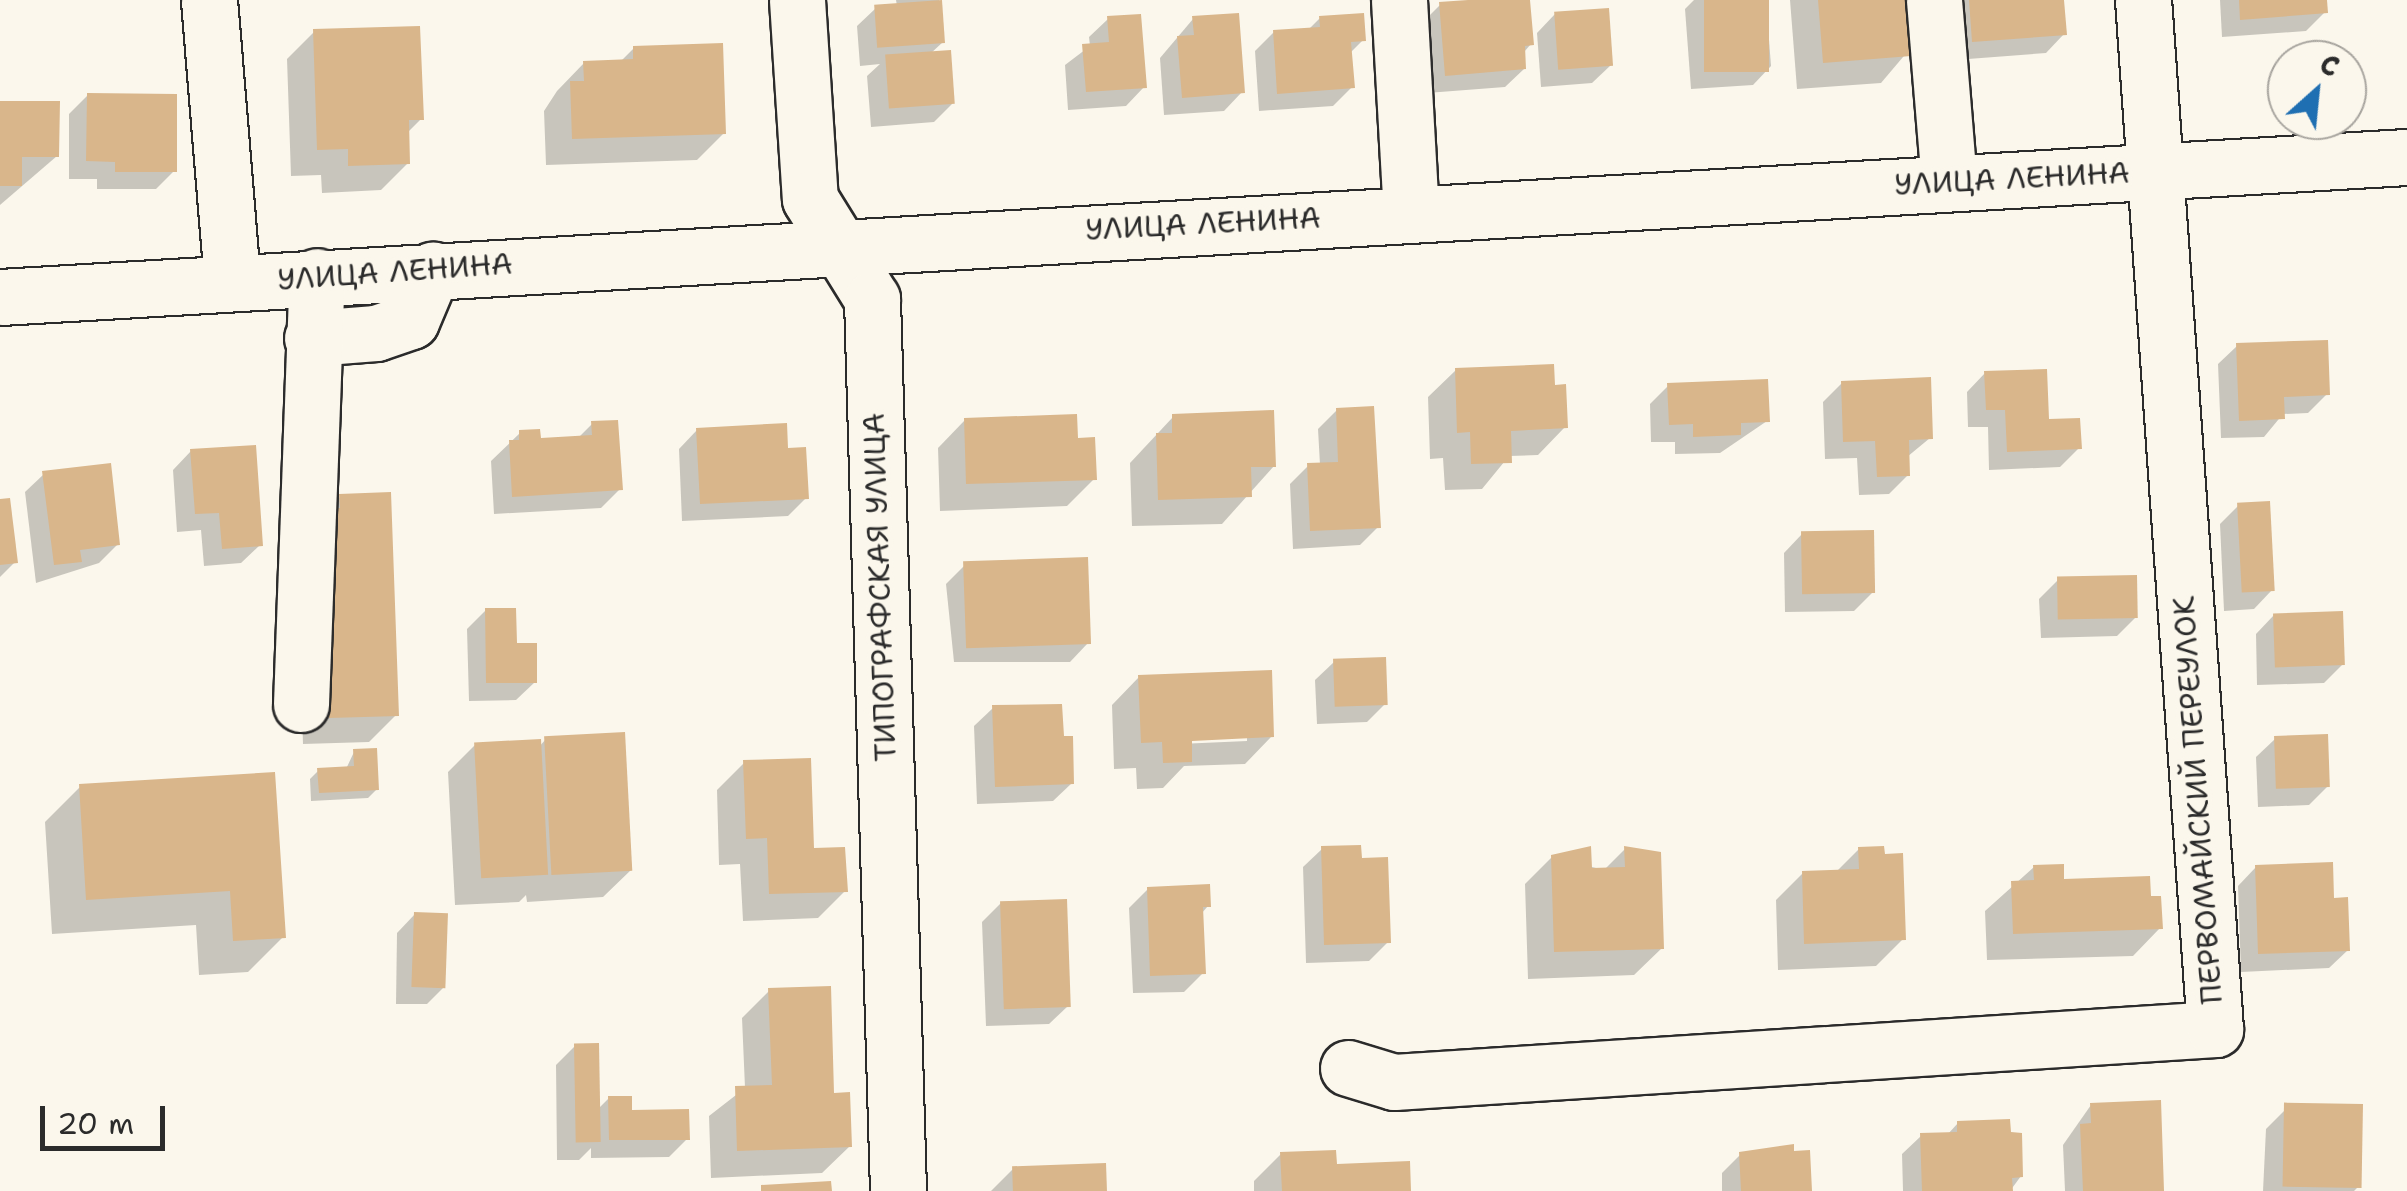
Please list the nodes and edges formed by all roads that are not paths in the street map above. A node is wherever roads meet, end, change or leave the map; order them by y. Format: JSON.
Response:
{"nodes":[{"id":1,"x":208,"y":0,"type":"edge"},
{"id":2,"x":798,"y":0,"type":"edge"},
{"id":3,"x":1399,"y":0,"type":"edge"},
{"id":4,"x":1934,"y":0,"type":"edge"},
{"id":5,"x":2143,"y":0,"type":"edge"},
{"id":6,"x":2407,"y":157,"type":"edge"},
{"id":7,"x":2152,"y":171,"type":"junction"},
{"id":8,"x":1949,"y":182,"type":"junction"},
{"id":9,"x":1411,"y":212,"type":"junction"},
{"id":10,"x":840,"y":244,"type":"junction"},
{"id":11,"x":433,"y":269,"type":"junction"},
{"id":12,"x":317,"y":276,"type":"junction"},
{"id":13,"x":232,"y":282,"type":"junction"},
{"id":14,"x":0,"y":297,"type":"edge"},
{"id":15,"x":312,"y":338,"type":"junction"},
{"id":16,"x":301,"y":704,"type":"dead end"},
{"id":17,"x":1348,"y":1068,"type":"dead end"},
{"id":18,"x":898,"y":1191,"type":"edge"}],
"edges":[{"from":1,"to":13,"type":"street"},
{"from":2,"to":10,"type":"street","name":"ТИПОГРАФСКАЯ УЛИЦА"},
{"from":3,"to":9,"type":"street"},
{"from":4,"to":8,"type":"street"},
{"from":5,"to":7,"type":"street","name":"ПЕРВОМАЙСКИЙ ПЕРЕУЛОК"},
{"from":6,"to":7,"type":"street","name":"УЛИЦА ЛЕНИНА"},
{"from":7,"to":8,"type":"street","name":"УЛИЦА ЛЕНИНА"},
{"from":7,"to":17,"type":"street","name":"ПЕРВОМАЙСКИЙ ПЕРЕУЛОК"},
{"from":8,"to":9,"type":"street","name":"УЛИЦА ЛЕНИНА"},
{"from":9,"to":10,"type":"street","name":"УЛИЦА ЛЕНИНА"},
{"from":10,"to":11,"type":"street","name":"УЛИЦА ЛЕНИНА"},
{"from":10,"to":18,"type":"street","name":"ТИПОГРАФСКАЯ УЛИЦА"},
{"from":11,"to":12,"type":"street","name":"УЛИЦА ЛЕНИНА"},
{"from":11,"to":15,"type":"street"},
{"from":12,"to":13,"type":"street","name":"УЛИЦА ЛЕНИНА"},
{"from":12,"to":15,"type":"street"},
{"from":13,"to":14,"type":"street","name":"УЛИЦА ЛЕНИНА"},
{"from":15,"to":16,"type":"street"}]}
